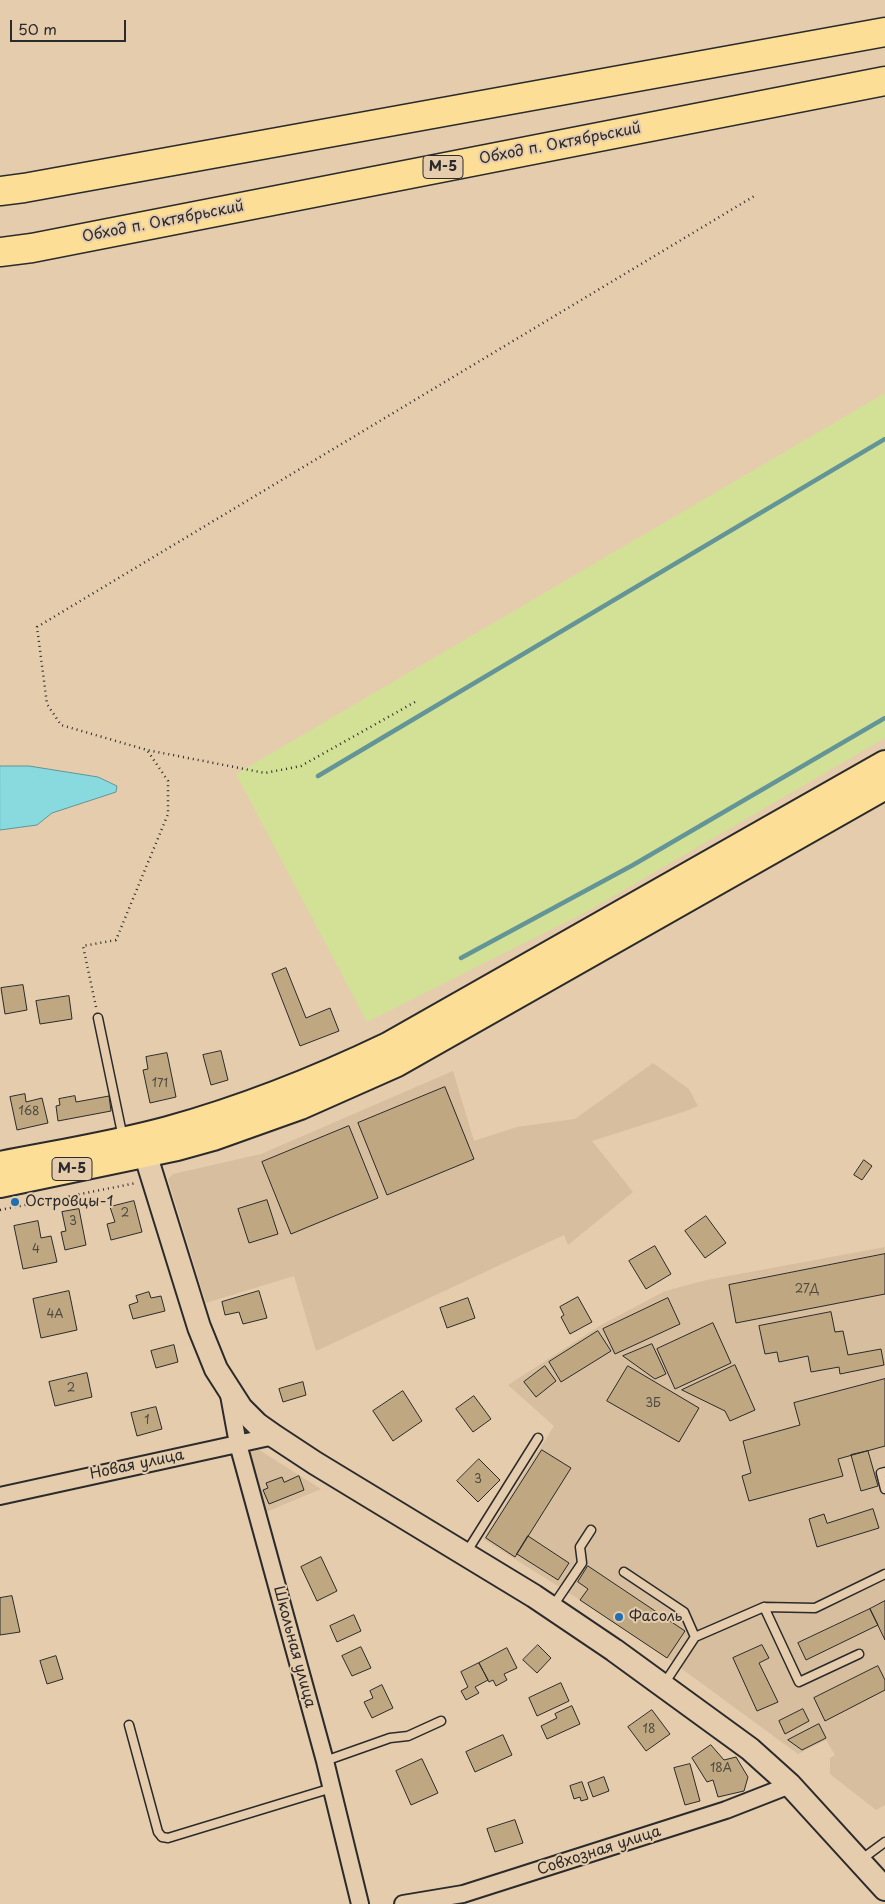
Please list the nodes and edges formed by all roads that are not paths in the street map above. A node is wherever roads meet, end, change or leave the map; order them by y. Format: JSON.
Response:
{"nodes":[{"id":1,"x":885,"y":32,"type":"edge"},
{"id":2,"x":885,"y":81,"type":"edge"},
{"id":3,"x":0,"y":191,"type":"edge"},
{"id":4,"x":0,"y":252,"type":"edge"},
{"id":5,"x":885,"y":764,"type":"edge"},
{"id":6,"x":885,"y":786,"type":"edge"},
{"id":7,"x":98,"y":1018,"type":"road end"},
{"id":8,"x":136,"y":1143,"type":"junction"},
{"id":9,"x":0,"y":1166,"type":"edge"},
{"id":10,"x":0,"y":1184,"type":"edge"},
{"id":11,"x":228,"y":1391,"type":"junction"},
{"id":12,"x":274,"y":1436,"type":"junction"},
{"id":13,"x":538,"y":1438,"type":"dead end"},
{"id":14,"x":238,"y":1444,"type":"junction"},
{"id":15,"x":885,"y":1472,"type":"edge"},
{"id":16,"x":885,"y":1489,"type":"edge"},
{"id":17,"x":0,"y":1496,"type":"edge"},
{"id":18,"x":591,"y":1530,"type":"dead end"},
{"id":19,"x":465,"y":1554,"type":"junction"},
{"id":20,"x":624,"y":1572,"type":"dead end"},
{"id":21,"x":885,"y":1574,"type":"edge"},
{"id":22,"x":764,"y":1607,"type":"junction"},
{"id":23,"x":552,"y":1608,"type":"junction"},
{"id":24,"x":694,"y":1637,"type":"junction"},
{"id":25,"x":859,"y":1654,"type":"dead end"},
{"id":26,"x":663,"y":1685,"type":"junction"},
{"id":27,"x":441,"y":1721,"type":"dead end"},
{"id":28,"x":129,"y":1725,"type":"dead end"},
{"id":29,"x":325,"y":1761,"type":"junction"},
{"id":30,"x":790,"y":1785,"type":"junction"},
{"id":31,"x":332,"y":1788,"type":"junction"},
{"id":32,"x":885,"y":1842,"type":"edge"},
{"id":33,"x":860,"y":1860,"type":"junction"},
{"id":34,"x":885,"y":1889,"type":"edge"},
{"id":35,"x":360,"y":1904,"type":"edge"},
{"id":36,"x":403,"y":1904,"type":"edge"}],
"edges":[{"from":1,"to":3,"type":"highway"},
{"from":2,"to":4,"type":"highway","name":"Обход п. Октябрьский","number":"М-5"},
{"from":5,"to":8,"type":"main road"},
{"from":6,"to":8,"type":"main road"},
{"from":7,"to":8,"type":"lane"},
{"from":8,"to":9,"type":"main road","number":"М-5"},
{"from":8,"to":10,"type":"main road","number":"М-5"},
{"from":8,"to":11,"type":"street"},
{"from":11,"to":12,"type":"street"},
{"from":11,"to":14,"type":"street","name":"Школьная улица"},
{"from":12,"to":14,"type":"street","name":"Новая улица"},
{"from":12,"to":19,"type":"street"},
{"from":13,"to":19,"type":"lane"},
{"from":14,"to":17,"type":"street","name":"Новая улица"},
{"from":14,"to":29,"type":"street","name":"Школьная улица"},
{"from":15,"to":16,"type":"lane"},
{"from":18,"to":23,"type":"lane"},
{"from":19,"to":23,"type":"street"},
{"from":20,"to":24,"type":"lane"},
{"from":21,"to":22,"type":"lane"},
{"from":22,"to":24,"type":"lane"},
{"from":22,"to":25,"type":"lane"},
{"from":23,"to":26,"type":"street"},
{"from":24,"to":26,"type":"lane"},
{"from":26,"to":30,"type":"street"},
{"from":27,"to":29,"type":"lane"},
{"from":28,"to":31,"type":"lane"},
{"from":29,"to":31,"type":"street","name":"Школьная улица"},
{"from":30,"to":33,"type":"street"},
{"from":30,"to":36,"type":"street","name":"Совхозная улица"},
{"from":31,"to":35,"type":"street","name":"Школьная улица"},
{"from":32,"to":33,"type":"lane"},
{"from":33,"to":34,"type":"street"}]}
